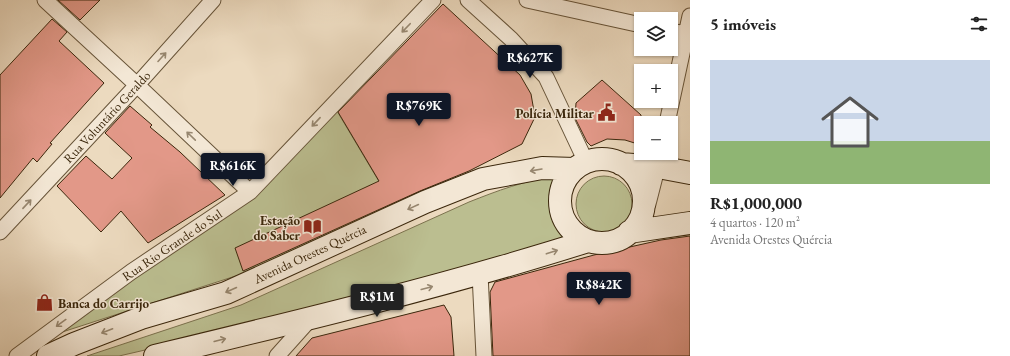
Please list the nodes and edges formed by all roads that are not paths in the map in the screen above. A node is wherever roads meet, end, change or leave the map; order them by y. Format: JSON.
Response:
{"nodes":[{"id":1,"x":45,"y":0,"type":"edge"},
{"id":2,"x":213,"y":0,"type":"edge"},
{"id":3,"x":433,"y":0,"type":"edge"},
{"id":4,"x":468,"y":0,"type":"edge"},
{"id":5,"x":527,"y":0,"type":"edge"},
{"id":6,"x":690,"y":16,"type":"edge"},
{"id":7,"x":634,"y":23,"type":"edge"},
{"id":8,"x":678,"y":33,"type":"edge"},
{"id":9,"x":688,"y":35,"type":"edge"},
{"id":10,"x":137,"y":85,"type":"junction"},
{"id":11,"x":669,"y":116,"type":"edge"},
{"id":12,"x":660,"y":160,"type":"edge"},
{"id":13,"x":621,"y":164,"type":"junction"},
{"id":14,"x":581,"y":166,"type":"junction"},
{"id":15,"x":690,"y":173,"type":"edge"},
{"id":16,"x":250,"y":192,"type":"junction"},
{"id":17,"x":643,"y":210,"type":"junction"},
{"id":18,"x":690,"y":223,"type":"edge"},
{"id":19,"x":0,"y":232,"type":"edge"},
{"id":20,"x":629,"y":232,"type":"junction"},
{"id":21,"x":588,"y":241,"type":"junction"},
{"id":22,"x":480,"y":274,"type":"junction"},
{"id":23,"x":311,"y":318,"type":"junction"},
{"id":24,"x":17,"y":356,"type":"edge"},
{"id":25,"x":48,"y":356,"type":"edge"},
{"id":26,"x":155,"y":356,"type":"edge"},
{"id":27,"x":277,"y":356,"type":"edge"},
{"id":28,"x":484,"y":356,"type":"edge"}],
"edges":[{"from":1,"to":10,"type":"street"},
{"from":10,"to":2,"type":"street","name":"Rua Voluntário Geraldo","one_way":true},
{"from":3,"to":16,"type":"street","name":"Rua Rio Grande do Sul","one_way":true},
{"from":4,"to":14,"type":"street"},
{"from":5,"to":7,"type":"street"},
{"from":6,"to":9,"type":"street"},
{"from":8,"to":9,"type":"street"},
{"from":9,"to":11,"type":"street"},
{"from":16,"to":10,"type":"street","one_way":true},
{"from":19,"to":10,"type":"street","name":"Rua Voluntário Geraldo","one_way":true},
{"from":12,"to":13,"type":"main road"},
{"from":12,"to":15,"type":"main road"},
{"from":12,"to":17,"type":"street"},
{"from":13,"to":14,"type":"main road"},
{"from":13,"to":17,"type":"main road"},
{"from":14,"to":21,"type":"main road"},
{"from":14,"to":25,"type":"main road","name":"Avenida Orestes Quércia","one_way":true},
{"from":16,"to":24,"type":"street","name":"Rua Rio Grande do Sul","one_way":true},
{"from":17,"to":20,"type":"main road"},
{"from":18,"to":20,"type":"main road"},
{"from":20,"to":21,"type":"main road"},
{"from":22,"to":21,"type":"main road","one_way":true},
{"from":23,"to":22,"type":"main road","one_way":true},
{"from":22,"to":28,"type":"street"},
{"from":26,"to":23,"type":"main road","one_way":true},
{"from":23,"to":27,"type":"street"}]}
